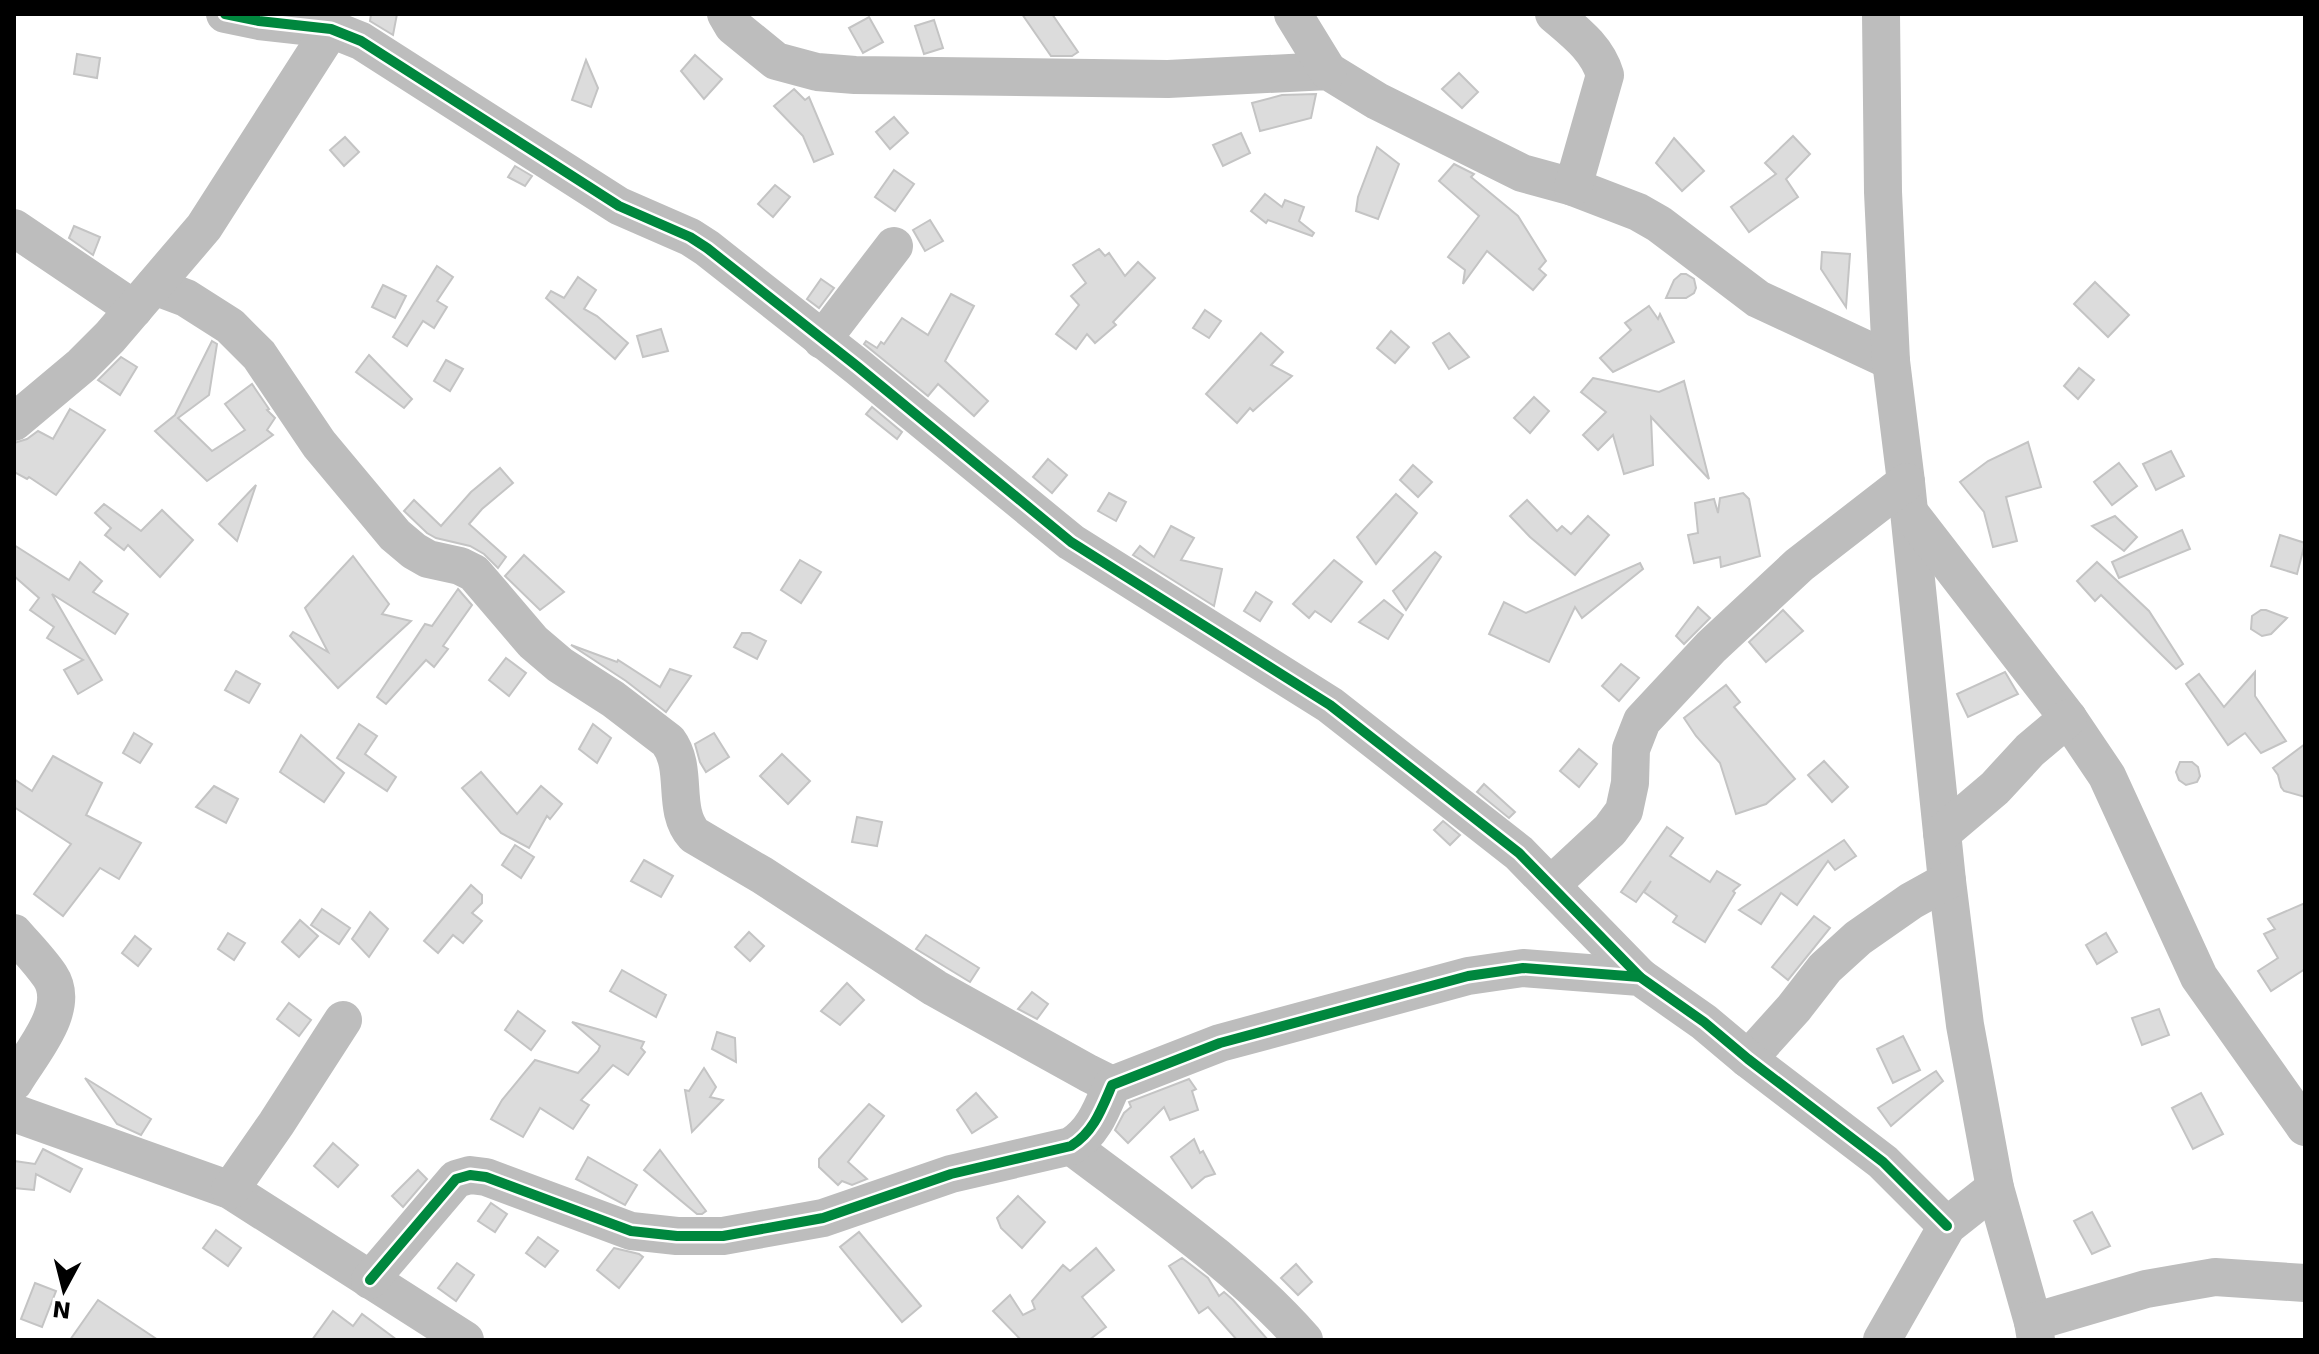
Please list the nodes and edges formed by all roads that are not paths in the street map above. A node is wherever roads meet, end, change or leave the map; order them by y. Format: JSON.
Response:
{"nodes":[{"id":1,"x":225,"y":14,"type":"edge"},
{"id":2,"x":726,"y":14,"type":"edge"},
{"id":3,"x":1293,"y":14,"type":"edge"},
{"id":4,"x":1554,"y":14,"type":"edge"},
{"id":5,"x":1881,"y":14,"type":"edge"},
{"id":6,"x":331,"y":29,"type":"junction"},
{"id":7,"x":1328,"y":71,"type":"junction"},
{"id":8,"x":1573,"y":187,"type":"junction"},
{"id":9,"x":14,"y":228,"type":"edge"},
{"id":10,"x":894,"y":246,"type":"dead end"},
{"id":11,"x":144,"y":298,"type":"junction"},
{"id":12,"x":822,"y":340,"type":"junction"},
{"id":13,"x":1891,"y":361,"type":"junction"},
{"id":14,"x":14,"y":422,"type":"edge"},
{"id":15,"x":1907,"y":497,"type":"junction"},
{"id":16,"x":2068,"y":718,"type":"junction"},
{"id":17,"x":1942,"y":833,"type":"junction"},
{"id":18,"x":1947,"y":881,"type":"junction"},
{"id":19,"x":1551,"y":885,"type":"junction"},
{"id":20,"x":14,"y":933,"type":"edge"},
{"id":21,"x":1640,"y":977,"type":"junction"},
{"id":22,"x":343,"y":1020,"type":"dead end"},
{"id":23,"x":1748,"y":1059,"type":"junction"},
{"id":24,"x":14,"y":1082,"type":"edge"},
{"id":25,"x":1112,"y":1085,"type":"junction"},
{"id":26,"x":14,"y":1113,"type":"edge"},
{"id":27,"x":2305,"y":1127,"type":"edge"},
{"id":28,"x":1071,"y":1146,"type":"junction"},
{"id":29,"x":1995,"y":1188,"type":"junction"},
{"id":30,"x":230,"y":1190,"type":"junction"},
{"id":31,"x":1947,"y":1226,"type":"junction"},
{"id":32,"x":370,"y":1280,"type":"junction"},
{"id":33,"x":2305,"y":1283,"type":"edge"},
{"id":34,"x":2034,"y":1331,"type":"edge"},
{"id":35,"x":465,"y":1340,"type":"edge"},
{"id":36,"x":1304,"y":1340,"type":"edge"},
{"id":37,"x":1882,"y":1340,"type":"edge"}],
"edges":[{"from":1,"to":6,"type":"street"},
{"from":2,"to":7,"type":"street"},
{"from":3,"to":7,"type":"street"},
{"from":4,"to":8,"type":"street"},
{"from":5,"to":13,"type":"street"},
{"from":6,"to":11,"type":"street"},
{"from":6,"to":12,"type":"street"},
{"from":7,"to":8,"type":"street"},
{"from":8,"to":13,"type":"street"},
{"from":9,"to":11,"type":"street"},
{"from":10,"to":12,"type":"street"},
{"from":11,"to":14,"type":"street"},
{"from":11,"to":25,"type":"street"},
{"from":12,"to":19,"type":"street"},
{"from":13,"to":15,"type":"street"},
{"from":15,"to":16,"type":"street"},
{"from":15,"to":17,"type":"street"},
{"from":15,"to":19,"type":"street"},
{"from":16,"to":17,"type":"street"},
{"from":16,"to":27,"type":"street"},
{"from":17,"to":18,"type":"street"},
{"from":18,"to":23,"type":"street"},
{"from":18,"to":29,"type":"street"},
{"from":19,"to":21,"type":"street"},
{"from":20,"to":24,"type":"street"},
{"from":21,"to":23,"type":"street"},
{"from":21,"to":25,"type":"street"},
{"from":22,"to":30,"type":"street"},
{"from":23,"to":31,"type":"street"},
{"from":25,"to":28,"type":"street"},
{"from":26,"to":30,"type":"street"},
{"from":28,"to":32,"type":"street"},
{"from":28,"to":36,"type":"street"},
{"from":29,"to":31,"type":"street"},
{"from":29,"to":34,"type":"street"},
{"from":30,"to":32,"type":"street"},
{"from":31,"to":37,"type":"street"},
{"from":32,"to":35,"type":"street"},
{"from":33,"to":34,"type":"street"}]}
